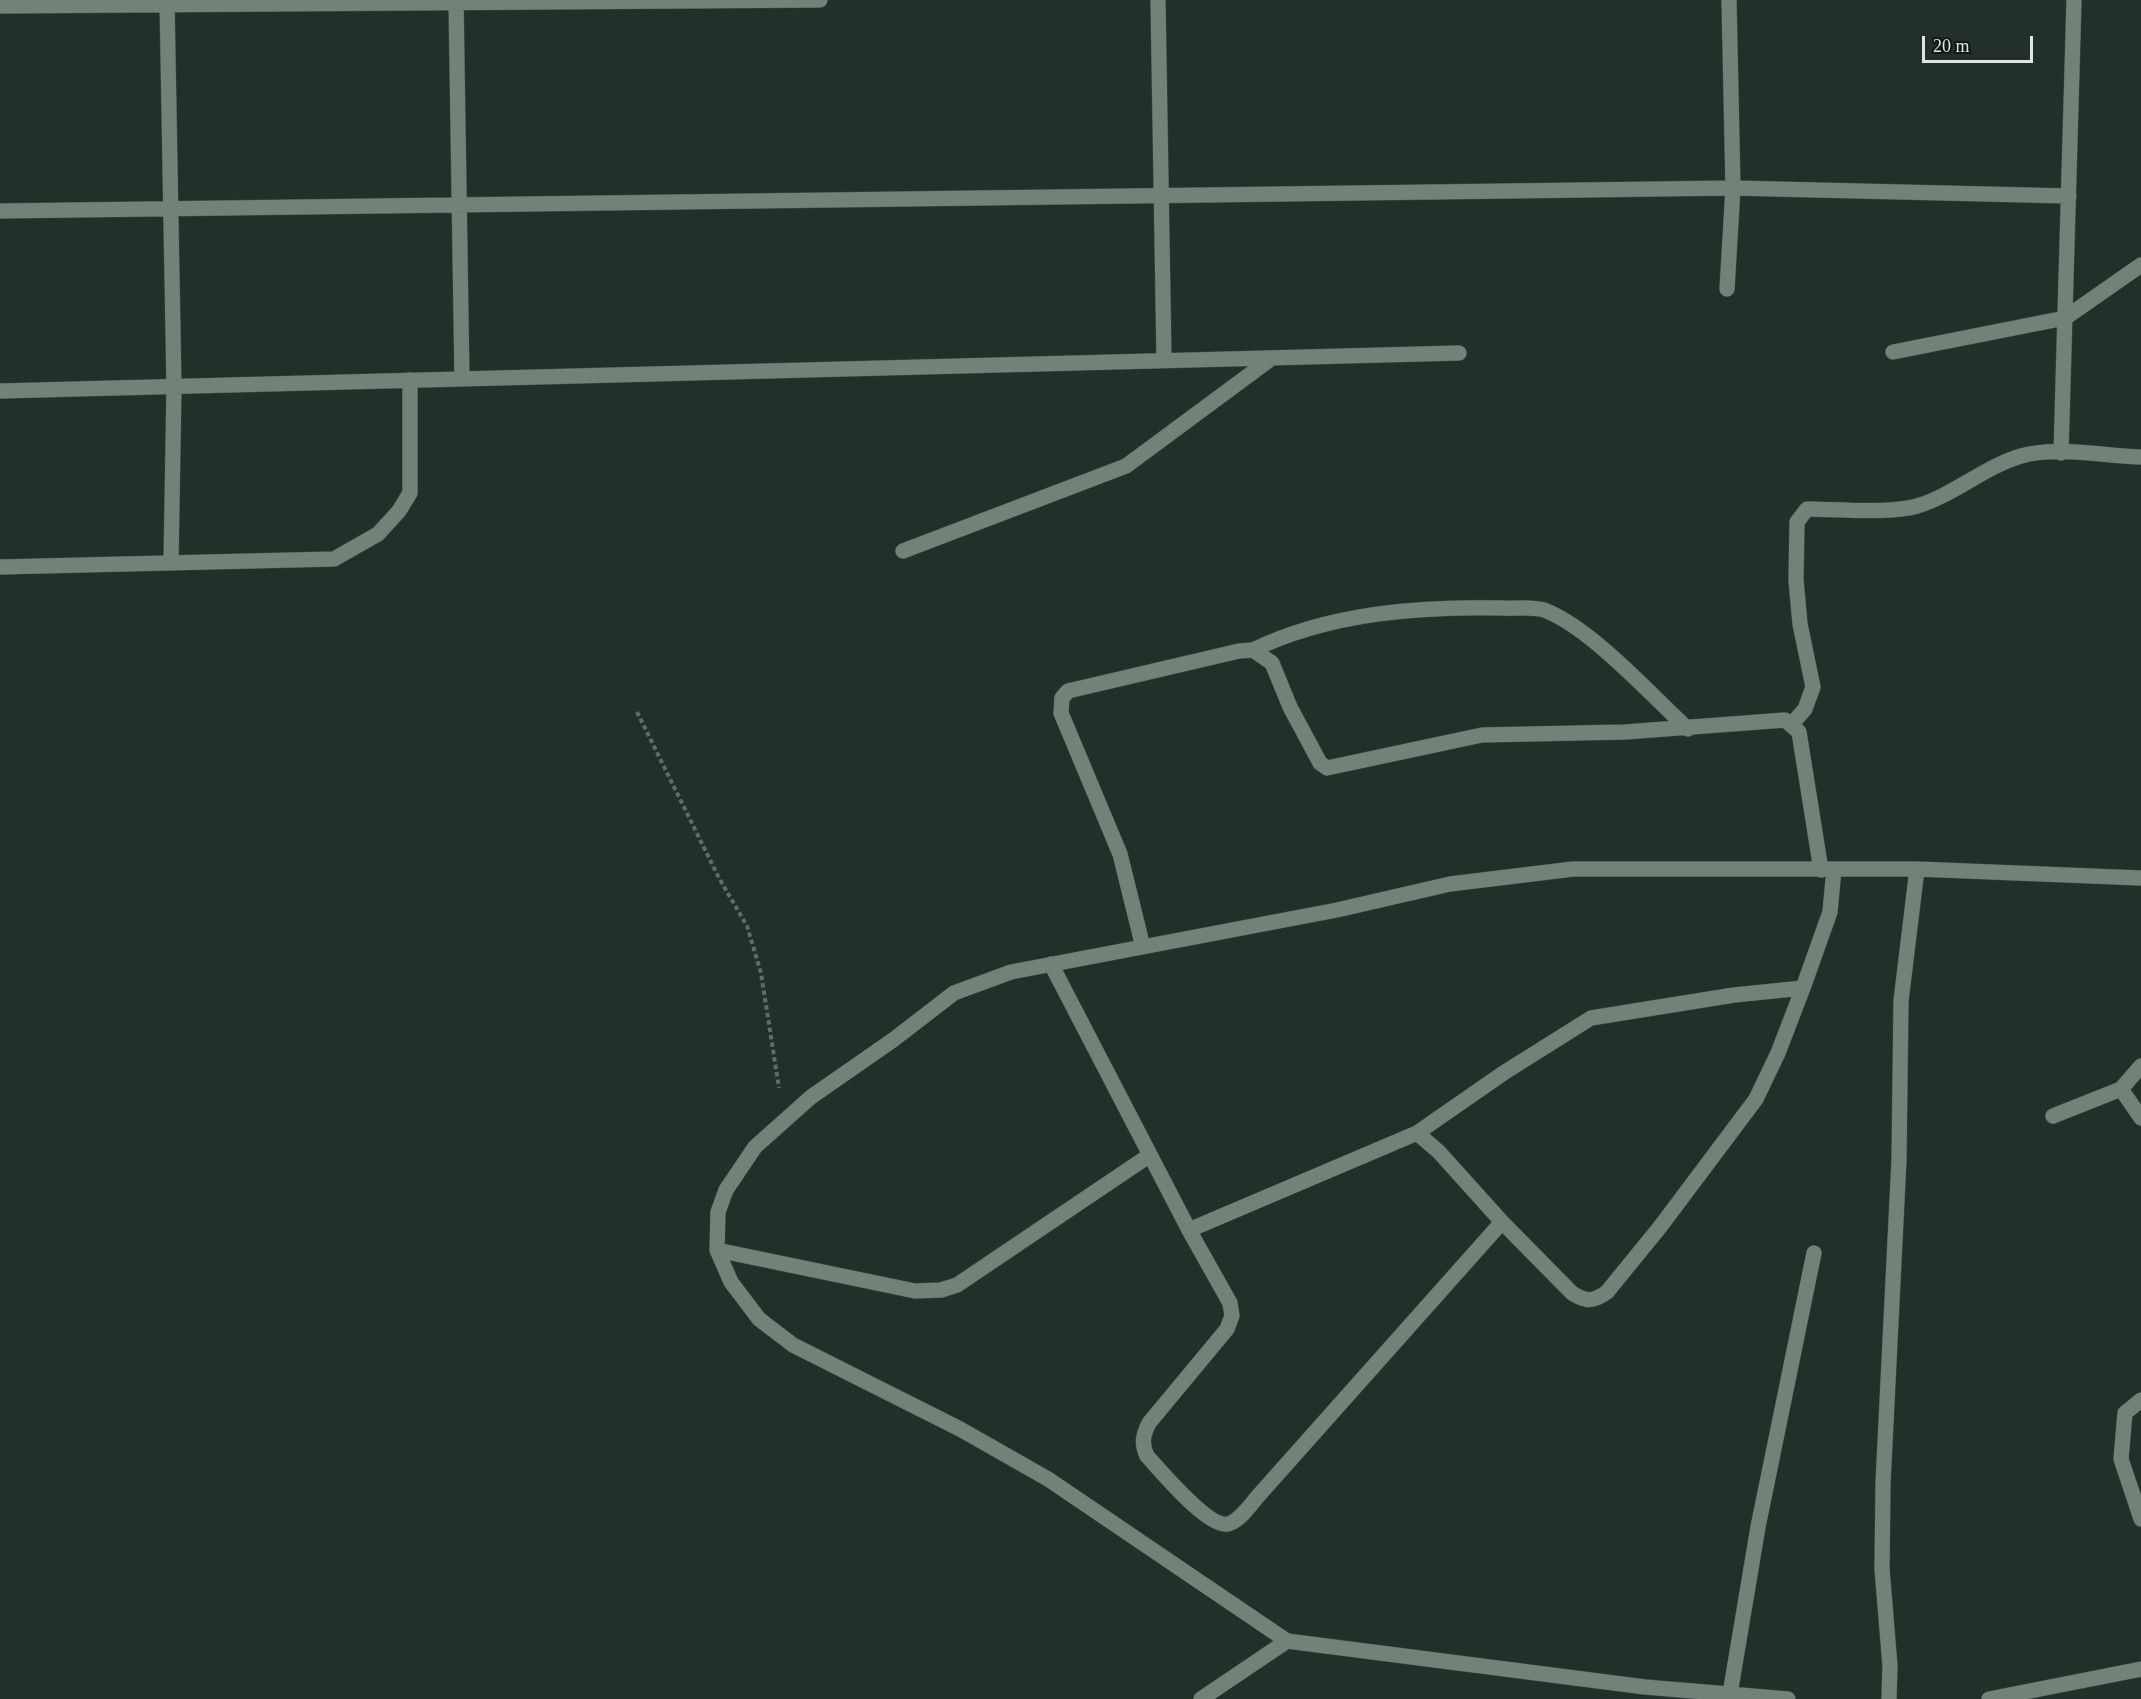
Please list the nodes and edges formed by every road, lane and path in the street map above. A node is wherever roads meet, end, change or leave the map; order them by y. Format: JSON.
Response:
{"nodes":[{"id":1,"x":820,"y":0,"type":"edge"},
{"id":2,"x":1158,"y":0,"type":"edge"},
{"id":3,"x":1729,"y":0,"type":"edge"},
{"id":4,"x":2074,"y":0,"type":"edge"},
{"id":5,"x":456,"y":1,"type":"edge"},
{"id":6,"x":167,"y":2,"type":"edge"},
{"id":7,"x":0,"y":6,"type":"edge"},
{"id":8,"x":1733,"y":188,"type":"junction"},
{"id":9,"x":1161,"y":195,"type":"junction"},
{"id":10,"x":2069,"y":196,"type":"junction"},
{"id":11,"x":459,"y":205,"type":"junction"},
{"id":12,"x":170,"y":208,"type":"junction"},
{"id":13,"x":0,"y":211,"type":"edge"},
{"id":14,"x":2141,"y":265,"type":"edge"},
{"id":15,"x":1727,"y":289,"type":"dead end"},
{"id":16,"x":2065,"y":318,"type":"junction"},
{"id":17,"x":1893,"y":352,"type":"dead end"},
{"id":18,"x":1459,"y":353,"type":"dead end"},
{"id":19,"x":1272,"y":357,"type":"junction"},
{"id":20,"x":1164,"y":360,"type":"junction"},
{"id":21,"x":462,"y":379,"type":"junction"},
{"id":22,"x":410,"y":380,"type":"junction"},
{"id":23,"x":174,"y":386,"type":"junction"},
{"id":24,"x":0,"y":391,"type":"edge"},
{"id":25,"x":2061,"y":453,"type":"junction"},
{"id":26,"x":2141,"y":457,"type":"edge"},
{"id":27,"x":903,"y":551,"type":"dead end"},
{"id":28,"x":171,"y":564,"type":"junction"},
{"id":29,"x":0,"y":567,"type":"edge"},
{"id":30,"x":1253,"y":650,"type":"junction"},
{"id":31,"x":637,"y":712,"type":"dead end"},
{"id":32,"x":1792,"y":724,"type":"junction"},
{"id":33,"x":1688,"y":729,"type":"junction"},
{"id":34,"x":1827,"y":869,"type":"junction"},
{"id":35,"x":1917,"y":869,"type":"junction"},
{"id":36,"x":2141,"y":878,"type":"edge"},
{"id":37,"x":1143,"y":947,"type":"junction"},
{"id":38,"x":1051,"y":964,"type":"junction"},
{"id":39,"x":1803,"y":988,"type":"junction"},
{"id":40,"x":2141,"y":1066,"type":"edge"},
{"id":41,"x":2121,"y":1089,"type":"junction"},
{"id":42,"x":2053,"y":1116,"type":"dead end"},
{"id":43,"x":2141,"y":1118,"type":"edge"},
{"id":44,"x":784,"y":1121,"type":"junction"},
{"id":45,"x":1417,"y":1133,"type":"junction"},
{"id":46,"x":1150,"y":1155,"type":"junction"},
{"id":47,"x":1502,"y":1222,"type":"junction"},
{"id":48,"x":1189,"y":1230,"type":"junction"},
{"id":49,"x":717,"y":1250,"type":"junction"},
{"id":50,"x":1814,"y":1253,"type":"dead end"},
{"id":51,"x":2141,"y":1400,"type":"edge"},
{"id":52,"x":2141,"y":1519,"type":"edge"},
{"id":53,"x":1287,"y":1641,"type":"junction"},
{"id":54,"x":2141,"y":1669,"type":"edge"},
{"id":55,"x":1730,"y":1694,"type":"junction"},
{"id":56,"x":1202,"y":1699,"type":"edge"},
{"id":57,"x":1788,"y":1699,"type":"edge"},
{"id":58,"x":1889,"y":1699,"type":"edge"},
{"id":59,"x":1989,"y":1699,"type":"edge"}],
"edges":[{"from":1,"to":5,"type":"street"},
{"from":2,"to":9,"type":"street"},
{"from":3,"to":8,"type":"street"},
{"from":4,"to":10,"type":"street"},
{"from":5,"to":6,"type":"street"},
{"from":5,"to":11,"type":"street"},
{"from":6,"to":7,"type":"street"},
{"from":6,"to":12,"type":"street"},
{"from":8,"to":9,"type":"street"},
{"from":8,"to":10,"type":"street"},
{"from":8,"to":15,"type":"street"},
{"from":9,"to":11,"type":"street"},
{"from":9,"to":20,"type":"street"},
{"from":10,"to":16,"type":"street"},
{"from":11,"to":12,"type":"street"},
{"from":11,"to":21,"type":"street"},
{"from":12,"to":13,"type":"street"},
{"from":12,"to":23,"type":"street"},
{"from":14,"to":16,"type":"street"},
{"from":16,"to":17,"type":"street"},
{"from":16,"to":25,"type":"street"},
{"from":18,"to":19,"type":"street"},
{"from":19,"to":20,"type":"street"},
{"from":19,"to":27,"type":"street"},
{"from":20,"to":21,"type":"street"},
{"from":21,"to":22,"type":"street"},
{"from":22,"to":23,"type":"street"},
{"from":22,"to":28,"type":"street"},
{"from":23,"to":24,"type":"street"},
{"from":23,"to":28,"type":"street"},
{"from":25,"to":26,"type":"street"},
{"from":25,"to":32,"type":"street"},
{"from":28,"to":29,"type":"street"},
{"from":30,"to":33,"type":"street"},
{"from":30,"to":33,"type":"street"},
{"from":30,"to":37,"type":"street"},
{"from":31,"to":44,"type":"path"},
{"from":32,"to":33,"type":"street"},
{"from":32,"to":34,"type":"street"},
{"from":34,"to":35,"type":"street"},
{"from":34,"to":37,"type":"street"},
{"from":34,"to":39,"type":"street"},
{"from":35,"to":36,"type":"street"},
{"from":35,"to":58,"type":"street"},
{"from":37,"to":38,"type":"street"},
{"from":38,"to":44,"type":"street"},
{"from":38,"to":46,"type":"street"},
{"from":39,"to":45,"type":"street"},
{"from":39,"to":47,"type":"street"},
{"from":40,"to":41,"type":"street"},
{"from":41,"to":42,"type":"street"},
{"from":41,"to":43,"type":"street"},
{"from":44,"to":49,"type":"street"},
{"from":45,"to":47,"type":"street"},
{"from":45,"to":48,"type":"street"},
{"from":46,"to":48,"type":"street"},
{"from":46,"to":49,"type":"street"},
{"from":47,"to":48,"type":"street"},
{"from":49,"to":53,"type":"street"},
{"from":50,"to":55,"type":"street"},
{"from":51,"to":52,"type":"street"},
{"from":53,"to":55,"type":"street"},
{"from":53,"to":56,"type":"street"},
{"from":54,"to":59,"type":"street"},
{"from":55,"to":57,"type":"street"}]}
